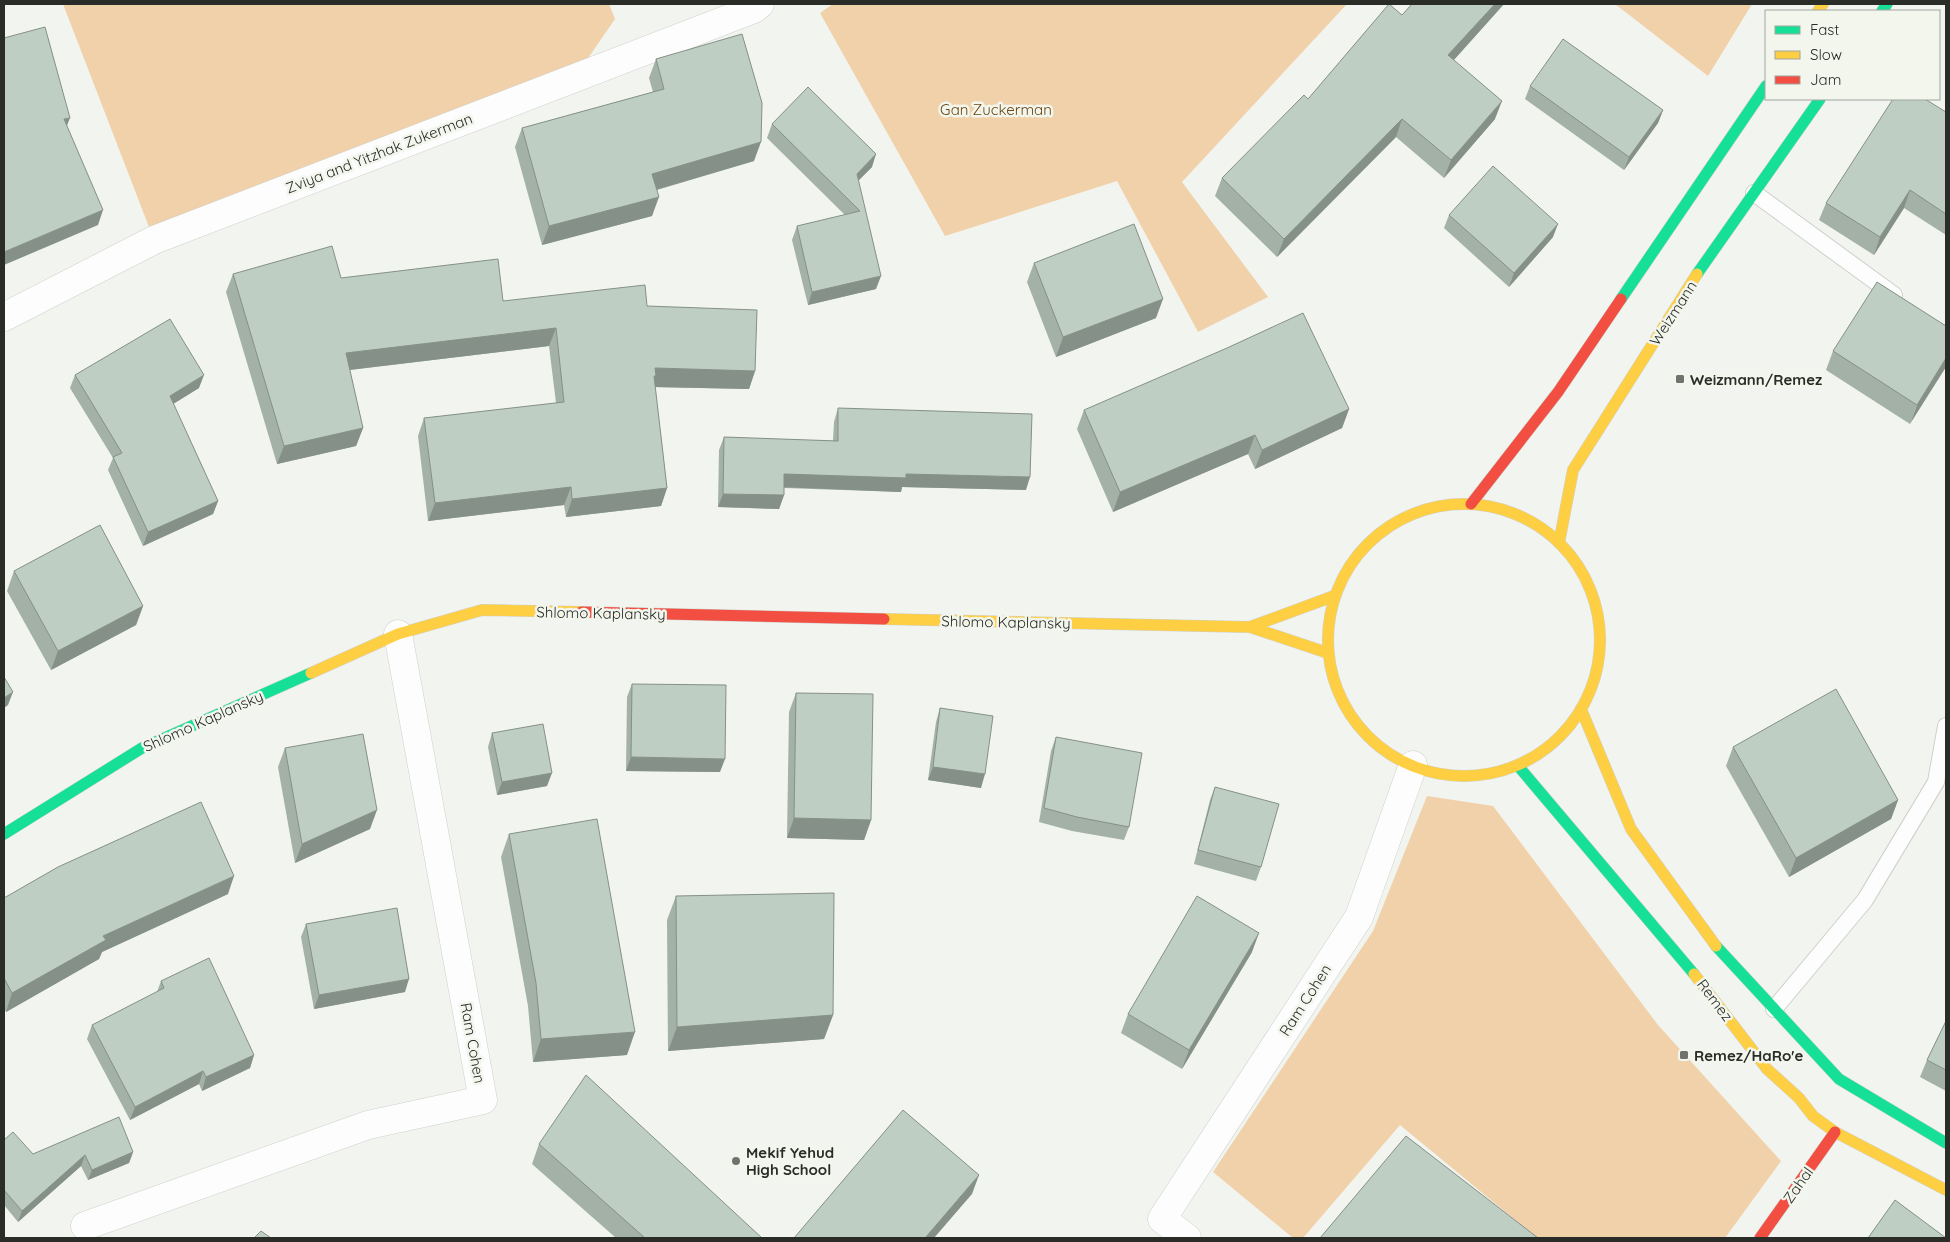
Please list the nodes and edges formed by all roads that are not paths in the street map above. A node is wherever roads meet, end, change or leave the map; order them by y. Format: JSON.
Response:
{"nodes":[{"id":1,"x":754,"y":5,"type":"edge"},
{"id":2,"x":1765,"y":87,"type":"edge"},
{"id":3,"x":1819,"y":100,"type":"edge"},
{"id":4,"x":1754,"y":193,"type":"junction"},
{"id":5,"x":1906,"y":304,"type":"edge"},
{"id":6,"x":4,"y":317,"type":"edge"},
{"id":7,"x":1471,"y":504,"type":"junction"},
{"id":8,"x":1559,"y":543,"type":"junction"},
{"id":9,"x":1334,"y":596,"type":"junction"},
{"id":10,"x":1250,"y":627,"type":"junction"},
{"id":11,"x":398,"y":634,"type":"junction"},
{"id":12,"x":1328,"y":653,"type":"junction"},
{"id":13,"x":1581,"y":709,"type":"junction"},
{"id":14,"x":1946,"y":726,"type":"edge"},
{"id":15,"x":1413,"y":765,"type":"junction"},
{"id":16,"x":1519,"y":767,"type":"junction"},
{"id":17,"x":4,"y":834,"type":"edge"},
{"id":18,"x":1774,"y":1009,"type":"junction"},
{"id":19,"x":1835,"y":1132,"type":"junction"},
{"id":20,"x":1946,"y":1143,"type":"edge"},
{"id":21,"x":1946,"y":1190,"type":"edge"},
{"id":22,"x":86,"y":1226,"type":"dead end"},
{"id":23,"x":1187,"y":1238,"type":"edge"},
{"id":24,"x":1760,"y":1238,"type":"edge"}],
"edges":[{"from":1,"to":6,"type":"street","name":"Zviya and Yitzhak Zukerman"},
{"from":2,"to":7,"type":"street"},
{"from":3,"to":4,"type":"street","name":"Weizmann"},
{"from":4,"to":5,"type":"lane"},
{"from":4,"to":8,"type":"street","name":"Weizmann"},
{"from":7,"to":8,"type":"street"},
{"from":7,"to":9,"type":"street"},
{"from":8,"to":13,"type":"street"},
{"from":9,"to":10,"type":"street"},
{"from":9,"to":12,"type":"street"},
{"from":10,"to":11,"type":"street","name":"Shlomo Kaplansky"},
{"from":10,"to":12,"type":"street"},
{"from":11,"to":17,"type":"street","name":"Shlomo Kaplansky"},
{"from":11,"to":22,"type":"street","name":"Ram Cohen"},
{"from":12,"to":15,"type":"street"},
{"from":13,"to":16,"type":"street"},
{"from":13,"to":18,"type":"street"},
{"from":14,"to":18,"type":"lane"},
{"from":15,"to":16,"type":"street"},
{"from":15,"to":23,"type":"street","name":"Ram Cohen"},
{"from":16,"to":19,"type":"street","name":"Remez"},
{"from":18,"to":20,"type":"street"},
{"from":19,"to":21,"type":"street","name":"Remez"},
{"from":19,"to":24,"type":"street","name":"Zahal"}]}
